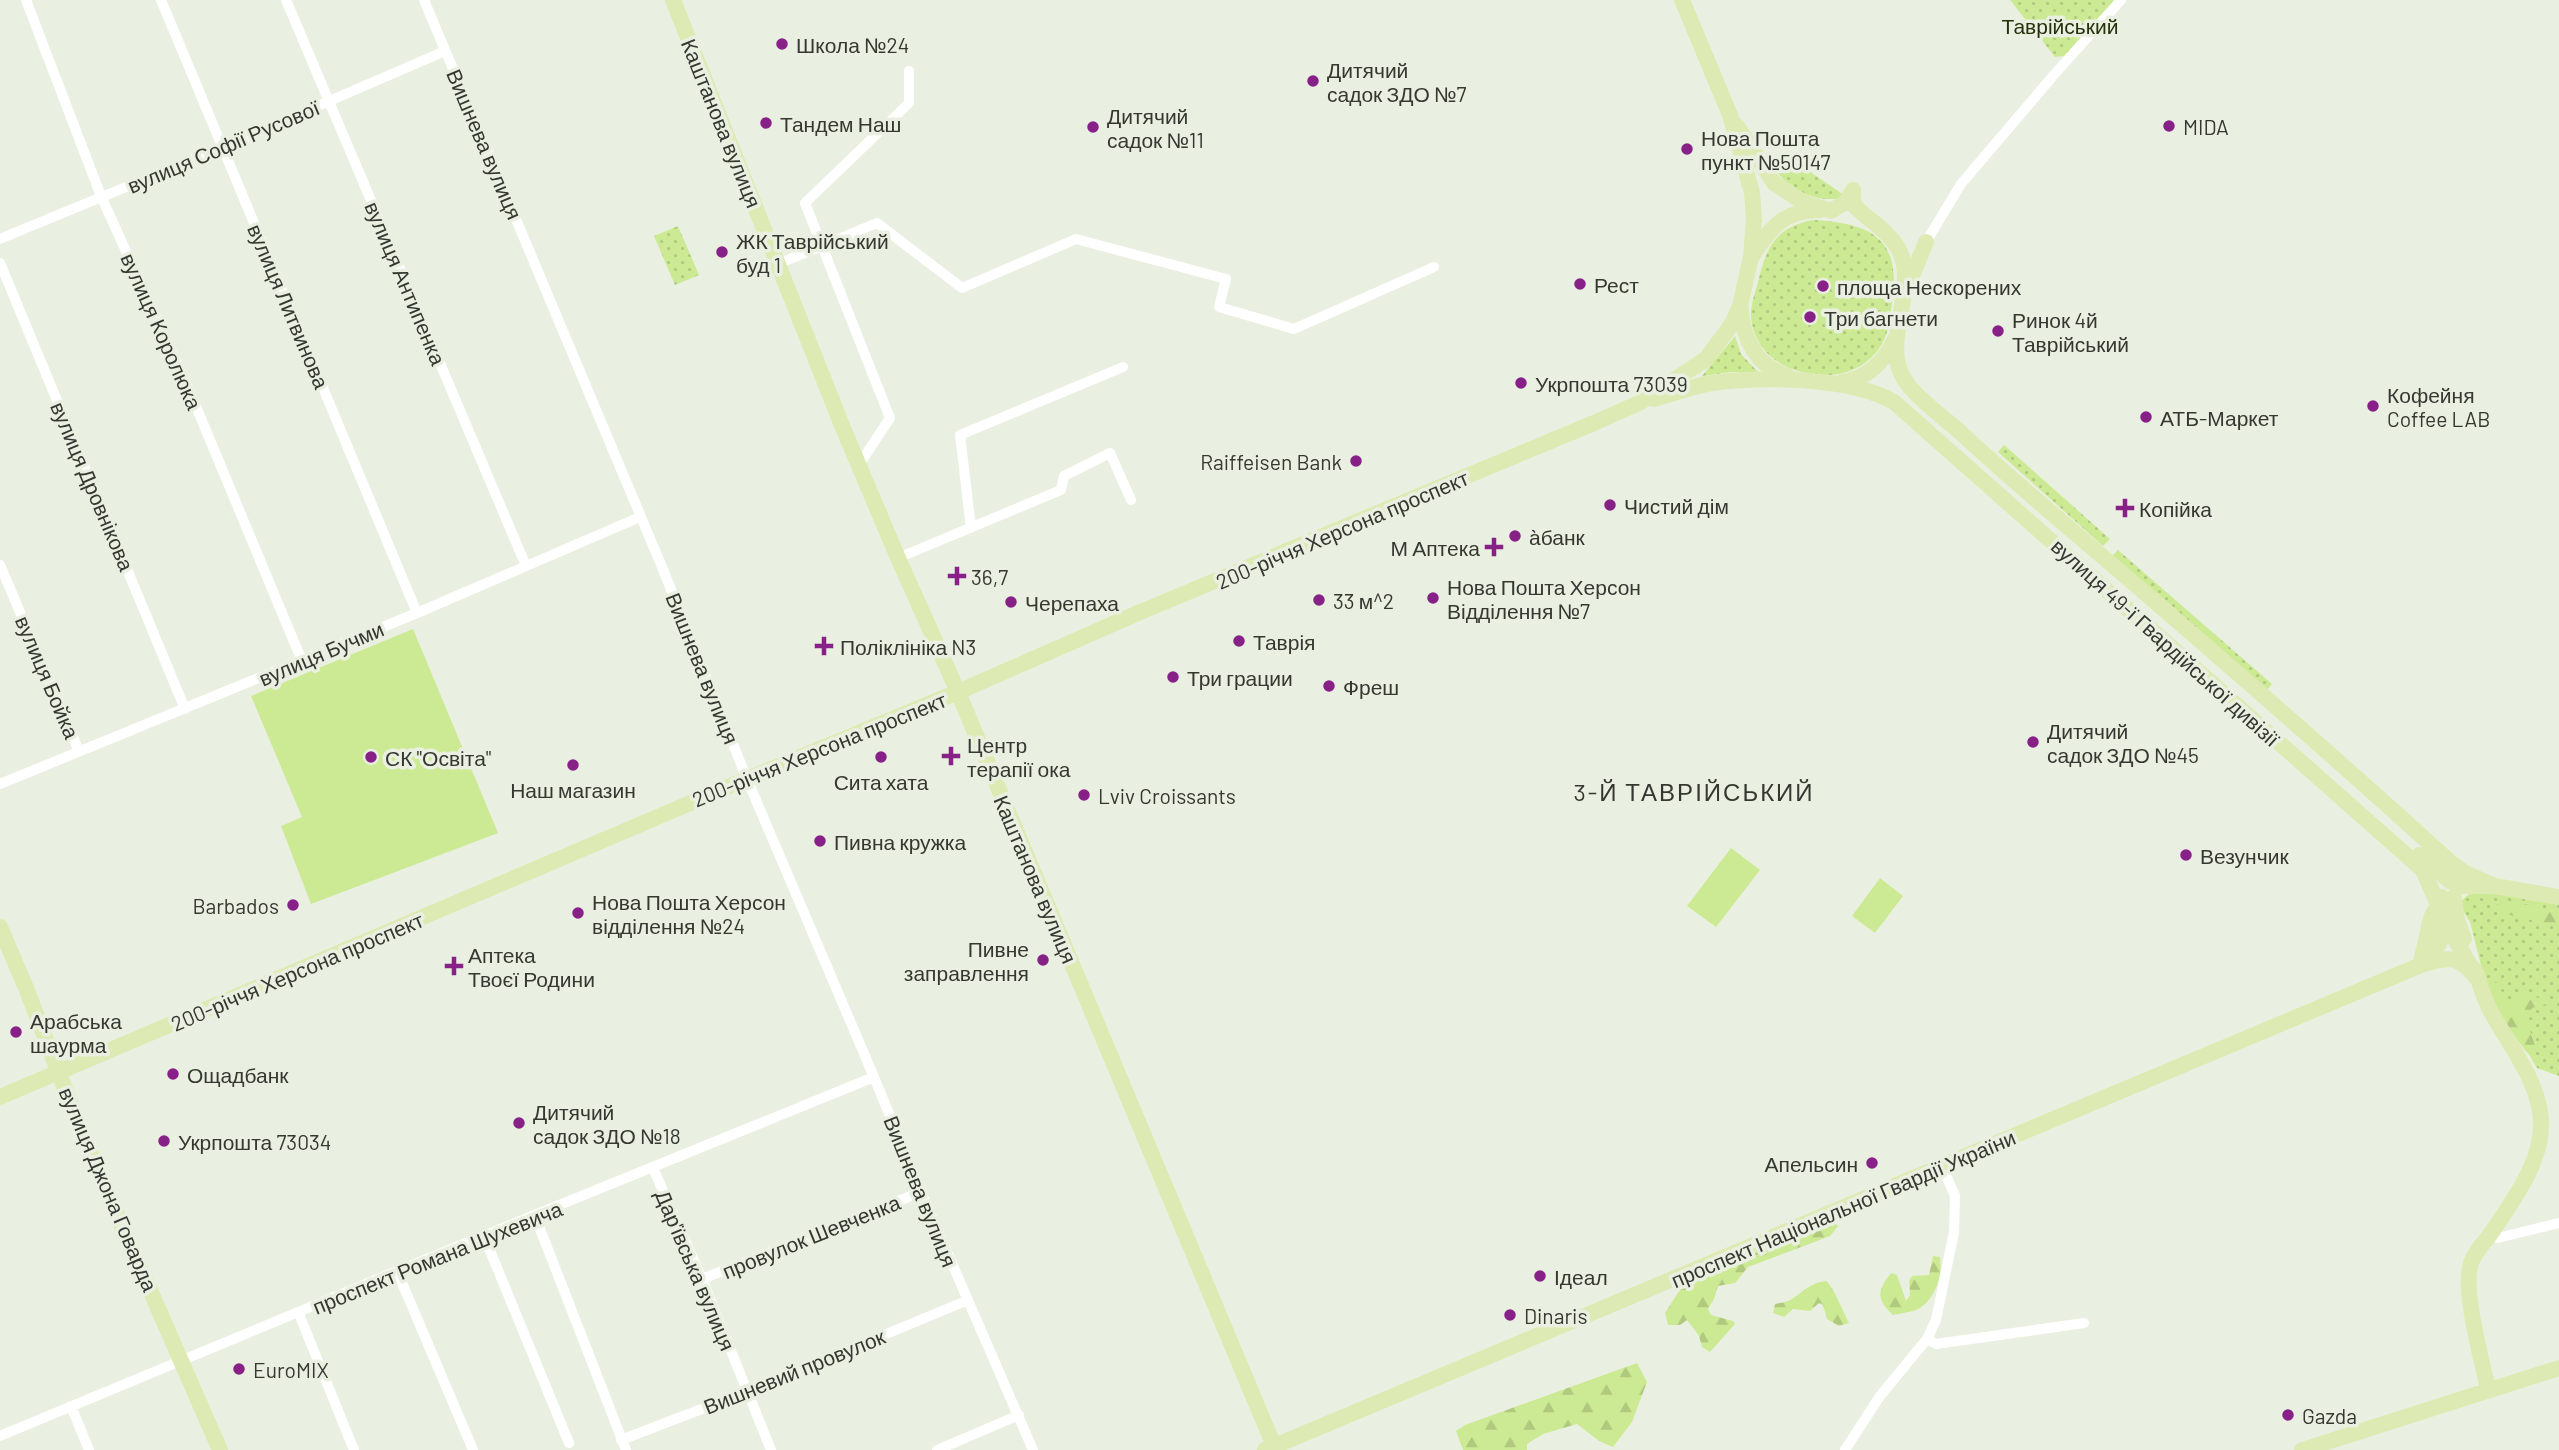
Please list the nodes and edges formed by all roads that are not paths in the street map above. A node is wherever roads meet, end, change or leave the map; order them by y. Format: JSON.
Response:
{"nodes":[{"id":1,"x":26,"y":0,"type":"edge"},
{"id":2,"x":160,"y":0,"type":"edge"},
{"id":3,"x":286,"y":0,"type":"edge"},
{"id":4,"x":424,"y":0,"type":"edge"},
{"id":5,"x":673,"y":0,"type":"edge"},
{"id":6,"x":1682,"y":0,"type":"edge"},
{"id":7,"x":2121,"y":0,"type":"edge"},
{"id":8,"x":445,"y":51,"type":"junction"},
{"id":9,"x":909,"y":71,"type":"dead end"},
{"id":10,"x":328,"y":102,"type":"junction"},
{"id":11,"x":1730,"y":116,"type":"junction"},
{"id":12,"x":223,"y":147,"type":"junction"},
{"id":13,"x":101,"y":196,"type":"junction"},
{"id":14,"x":1831,"y":211,"type":"junction"},
{"id":15,"x":1865,"y":218,"type":"junction"},
{"id":16,"x":0,"y":239,"type":"edge"},
{"id":17,"x":1926,"y":242,"type":"junction"},
{"id":18,"x":821,"y":246,"type":"junction"},
{"id":19,"x":1897,"y":247,"type":"junction"},
{"id":20,"x":1751,"y":257,"type":"junction"},
{"id":21,"x":0,"y":263,"type":"edge"},
{"id":22,"x":778,"y":264,"type":"junction"},
{"id":23,"x":1434,"y":267,"type":"dead end"},
{"id":24,"x":1904,"y":293,"type":"junction"},
{"id":25,"x":1741,"y":306,"type":"junction"},
{"id":26,"x":1896,"y":338,"type":"junction"},
{"id":27,"x":1122,"y":368,"type":"dead end"},
{"id":28,"x":1803,"y":382,"type":"junction"},
{"id":29,"x":1829,"y":384,"type":"junction"},
{"id":30,"x":1639,"y":402,"type":"junction"},
{"id":31,"x":859,"y":465,"type":"junction"},
{"id":32,"x":2007,"y":475,"type":"junction"},
{"id":33,"x":1131,"y":500,"type":"dead end"},
{"id":34,"x":640,"y":517,"type":"junction"},
{"id":35,"x":971,"y":528,"type":"junction"},
{"id":36,"x":898,"y":558,"type":"junction"},
{"id":37,"x":2077,"y":563,"type":"junction"},
{"id":38,"x":0,"y":565,"type":"edge"},
{"id":39,"x":526,"y":566,"type":"junction"},
{"id":40,"x":417,"y":613,"type":"junction"},
{"id":41,"x":2183,"y":626,"type":"junction"},
{"id":42,"x":302,"y":660,"type":"junction"},
{"id":43,"x":958,"y":692,"type":"junction"},
{"id":44,"x":185,"y":709,"type":"junction"},
{"id":45,"x":79,"y":751,"type":"junction"},
{"id":46,"x":747,"y":779,"type":"junction"},
{"id":47,"x":0,"y":784,"type":"edge"},
{"id":48,"x":2450,"y":862,"type":"junction"},
{"id":49,"x":2497,"y":887,"type":"junction"},
{"id":50,"x":2446,"y":896,"type":"junction"},
{"id":51,"x":2559,"y":897,"type":"edge"},
{"id":52,"x":0,"y":928,"type":"edge"},
{"id":53,"x":2421,"y":965,"type":"junction"},
{"id":54,"x":2479,"y":980,"type":"junction"},
{"id":55,"x":60,"y":1072,"type":"junction"},
{"id":56,"x":874,"y":1077,"type":"junction"},
{"id":57,"x":0,"y":1097,"type":"edge"},
{"id":58,"x":1942,"y":1166,"type":"junction"},
{"id":59,"x":653,"y":1168,"type":"junction"},
{"id":60,"x":921,"y":1192,"type":"junction"},
{"id":61,"x":535,"y":1216,"type":"junction"},
{"id":62,"x":2559,"y":1223,"type":"edge"},
{"id":63,"x":2491,"y":1234,"type":"junction"},
{"id":64,"x":484,"y":1236,"type":"junction"},
{"id":65,"x":397,"y":1271,"type":"junction"},
{"id":66,"x":702,"y":1279,"type":"junction"},
{"id":67,"x":966,"y":1301,"type":"junction"},
{"id":68,"x":299,"y":1314,"type":"junction"},
{"id":69,"x":2084,"y":1323,"type":"dead end"},
{"id":70,"x":1927,"y":1339,"type":"junction"},
{"id":71,"x":182,"y":1360,"type":"junction"},
{"id":72,"x":2559,"y":1368,"type":"edge"},
{"id":73,"x":2488,"y":1390,"type":"junction"},
{"id":74,"x":746,"y":1392,"type":"junction"},
{"id":75,"x":71,"y":1406,"type":"junction"},
{"id":76,"x":1019,"y":1415,"type":"junction"},
{"id":77,"x":0,"y":1436,"type":"edge"},
{"id":78,"x":569,"y":1443,"type":"dead end"},
{"id":79,"x":624,"y":1445,"type":"edge"},
{"id":80,"x":1270,"y":1448,"type":"edge"},
{"id":81,"x":89,"y":1450,"type":"edge"},
{"id":82,"x":220,"y":1450,"type":"edge"},
{"id":83,"x":354,"y":1450,"type":"edge"},
{"id":84,"x":472,"y":1450,"type":"edge"},
{"id":85,"x":771,"y":1450,"type":"edge"},
{"id":86,"x":937,"y":1450,"type":"edge"},
{"id":87,"x":1033,"y":1450,"type":"edge"},
{"id":88,"x":1844,"y":1450,"type":"edge"},
{"id":89,"x":2302,"y":1450,"type":"edge"}],
"edges":[{"from":1,"to":13,"type":"street","name":"вулиця Королюка"},
{"from":2,"to":12,"type":"street","name":"вулиця Литвинова"},
{"from":3,"to":10,"type":"street","name":"вулиця Антипенка"},
{"from":4,"to":8,"type":"street","name":"Вишнева вулиця"},
{"from":5,"to":22,"type":"street","name":"Каштанова вулиця"},
{"from":6,"to":11,"type":"street"},
{"from":7,"to":17,"type":"street"},
{"from":8,"to":10,"type":"street","name":"вулиця Софії Русової"},
{"from":8,"to":34,"type":"street","name":"Вишнева вулиця"},
{"from":9,"to":18,"type":"street"},
{"from":10,"to":12,"type":"street","name":"вулиця Софії Русової"},
{"from":10,"to":39,"type":"street","name":"вулиця Антипенка"},
{"from":11,"to":14,"type":"street"},
{"from":11,"to":20,"type":"street"},
{"from":12,"to":13,"type":"street","name":"вулиця Софії Русової"},
{"from":12,"to":40,"type":"street","name":"вулиця Литвинова"},
{"from":13,"to":16,"type":"street","name":"вулиця Софії Русової"},
{"from":13,"to":42,"type":"street","name":"вулиця Королюка"},
{"from":14,"to":15,"type":"street"},
{"from":14,"to":15,"type":"street"},
{"from":14,"to":20,"type":"street"},
{"from":15,"to":19,"type":"street"},
{"from":17,"to":19,"type":"street"},
{"from":17,"to":24,"type":"street"},
{"from":18,"to":22,"type":"street"},
{"from":18,"to":23,"type":"street"},
{"from":18,"to":31,"type":"street"},
{"from":19,"to":24,"type":"street"},
{"from":20,"to":25,"type":"street"},
{"from":21,"to":44,"type":"street","name":"вулиця Дровнікова"},
{"from":22,"to":31,"type":"street","name":"Каштанова вулиця"},
{"from":24,"to":26,"type":"street"},
{"from":25,"to":28,"type":"street"},
{"from":25,"to":30,"type":"street"},
{"from":26,"to":29,"type":"street"},
{"from":26,"to":32,"type":"street"},
{"from":27,"to":35,"type":"street"},
{"from":28,"to":29,"type":"street"},
{"from":28,"to":30,"type":"street"},
{"from":29,"to":37,"type":"street","name":"вулиця 49-ї Гвардійської дивізії"},
{"from":30,"to":43,"type":"street","name":"200-річчя Херсона проспект"},
{"from":31,"to":36,"type":"street","name":"Каштанова вулиця"},
{"from":32,"to":37,"type":"street"},
{"from":32,"to":41,"type":"street","name":"вулиця 49-ї Гвардійської дивізії"},
{"from":33,"to":35,"type":"street"},
{"from":34,"to":39,"type":"street","name":"вулиця Бучми"},
{"from":34,"to":46,"type":"street","name":"Вишнева вулиця"},
{"from":35,"to":36,"type":"street"},
{"from":36,"to":43,"type":"street","name":"Каштанова вулиця"},
{"from":37,"to":41,"type":"street"},
{"from":37,"to":50,"type":"street","name":"вулиця 49-ї Гвардійської дивізії"},
{"from":38,"to":45,"type":"street","name":"вулиця Бойка"},
{"from":39,"to":40,"type":"street","name":"вулиця Бучми"},
{"from":40,"to":42,"type":"street","name":"вулиця Бучми"},
{"from":41,"to":48,"type":"street","name":"вулиця 49-ї Гвардійської дивізії"},
{"from":42,"to":44,"type":"street","name":"вулиця Бучми"},
{"from":43,"to":46,"type":"street","name":"200-річчя Херсона проспект"},
{"from":43,"to":80,"type":"street","name":"Каштанова вулиця"},
{"from":44,"to":45,"type":"street","name":"вулиця Бучми"},
{"from":45,"to":47,"type":"street","name":"вулиця Бучми"},
{"from":46,"to":55,"type":"street","name":"200-річчя Херсона проспект"},
{"from":46,"to":56,"type":"street","name":"Вишнева вулиця"},
{"from":48,"to":49,"type":"street"},
{"from":48,"to":50,"type":"street"},
{"from":49,"to":50,"type":"street"},
{"from":49,"to":51,"type":"street"},
{"from":50,"to":53,"type":"street"},
{"from":50,"to":54,"type":"street"},
{"from":50,"to":54,"type":"street"},
{"from":52,"to":55,"type":"street","name":"вулиця Джона Говарда"},
{"from":53,"to":54,"type":"street","name":"проспект Національної Гвардії України"},
{"from":53,"to":58,"type":"street","name":"проспект Національної Гвардії України"},
{"from":54,"to":63,"type":"street"},
{"from":55,"to":57,"type":"street","name":"200-річчя Херсона проспект"},
{"from":55,"to":71,"type":"street","name":"вулиця Джона Говарда"},
{"from":56,"to":59,"type":"street","name":"проспект Романа Шухевича"},
{"from":56,"to":60,"type":"street","name":"Вишнева вулиця"},
{"from":58,"to":70,"type":"street"},
{"from":58,"to":80,"type":"street","name":"проспект Національної Гвардії України"},
{"from":59,"to":61,"type":"street","name":"проспект Романа Шухевича"},
{"from":59,"to":66,"type":"street","name":"Дар'ївська вулиця"},
{"from":60,"to":66,"type":"street","name":"провулок Шевченка"},
{"from":60,"to":67,"type":"street","name":"Вишнева вулиця"},
{"from":61,"to":64,"type":"street","name":"проспект Романа Шухевича"},
{"from":61,"to":79,"type":"street"},
{"from":62,"to":63,"type":"street"},
{"from":63,"to":73,"type":"street"},
{"from":64,"to":65,"type":"street","name":"проспект Романа Шухевича"},
{"from":64,"to":78,"type":"street"},
{"from":65,"to":68,"type":"street","name":"проспект Романа Шухевича"},
{"from":65,"to":84,"type":"street"},
{"from":66,"to":74,"type":"street","name":"Дар'ївська вулиця"},
{"from":67,"to":74,"type":"street","name":"Вишневий провулок"},
{"from":67,"to":76,"type":"street","name":"Вишнева вулиця"},
{"from":68,"to":71,"type":"street","name":"проспект Романа Шухевича"},
{"from":68,"to":83,"type":"street"},
{"from":69,"to":70,"type":"street"},
{"from":70,"to":88,"type":"street"},
{"from":71,"to":75,"type":"street","name":"проспект Романа Шухевича"},
{"from":71,"to":82,"type":"street","name":"вулиця Джона Говарда"},
{"from":72,"to":73,"type":"street"},
{"from":73,"to":89,"type":"street"},
{"from":74,"to":79,"type":"street","name":"Вишневий провулок"},
{"from":74,"to":85,"type":"street","name":"Дар'ївська вулиця"},
{"from":75,"to":77,"type":"street","name":"проспект Романа Шухевича"},
{"from":75,"to":81,"type":"street"},
{"from":76,"to":86,"type":"street"},
{"from":76,"to":87,"type":"street","name":"Вишнева вулиця"}]}
